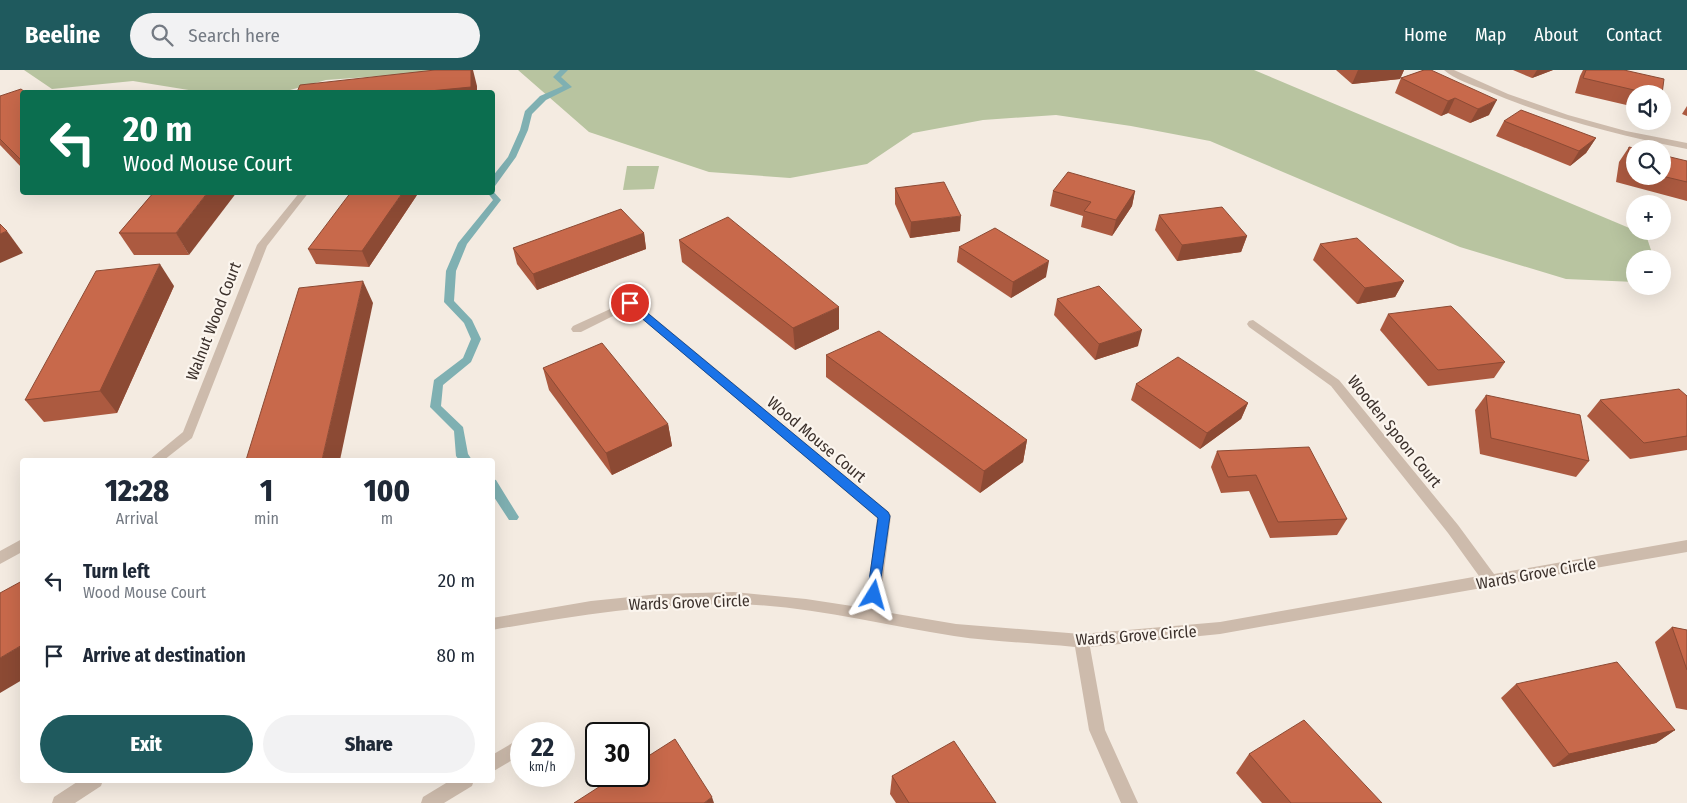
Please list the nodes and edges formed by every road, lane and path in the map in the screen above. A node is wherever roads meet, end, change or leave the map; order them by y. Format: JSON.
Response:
{"nodes":[{"id":1,"x":1448,"y":70,"type":"edge"},
{"id":2,"x":1687,"y":146,"type":"edge"},
{"id":3,"x":302,"y":195,"type":"edge"},
{"id":4,"x":1253,"y":324,"type":"dead end"},
{"id":5,"x":577,"y":329,"type":"dead end"},
{"id":6,"x":158,"y":458,"type":"edge"},
{"id":7,"x":20,"y":546,"type":"edge"},
{"id":8,"x":1687,"y":546,"type":"edge"},
{"id":9,"x":0,"y":558,"type":"edge"},
{"id":10,"x":1490,"y":580,"type":"junction"},
{"id":11,"x":871,"y":615,"type":"junction"},
{"id":12,"x":495,"y":623,"type":"edge"},
{"id":13,"x":1081,"y":641,"type":"junction"},
{"id":14,"x":510,"y":753,"type":"edge"},
{"id":15,"x":495,"y":762,"type":"edge"},
{"id":16,"x":90,"y":783,"type":"edge"},
{"id":17,"x":461,"y":783,"type":"edge"},
{"id":18,"x":60,"y":803,"type":"edge"},
{"id":19,"x":428,"y":803,"type":"edge"},
{"id":20,"x":1130,"y":803,"type":"edge"}],
"edges":[{"from":1,"to":2,"type":"street"},
{"from":3,"to":6,"type":"street","name":"Walnut Wood Court"},
{"from":4,"to":10,"type":"street","name":"Wooden Spoon Court"},
{"from":5,"to":11,"type":"street","name":"Wood Mouse Court"},
{"from":7,"to":9,"type":"street"},
{"from":8,"to":10,"type":"street","name":"Wards Grove Circle"},
{"from":10,"to":13,"type":"street","name":"Wards Grove Circle"},
{"from":11,"to":12,"type":"street","name":"Wards Grove Circle"},
{"from":11,"to":13,"type":"street","name":"Wards Grove Circle"},
{"from":13,"to":20,"type":"street"},
{"from":14,"to":15,"type":"street"},
{"from":16,"to":18,"type":"street"},
{"from":17,"to":19,"type":"street"}]}
